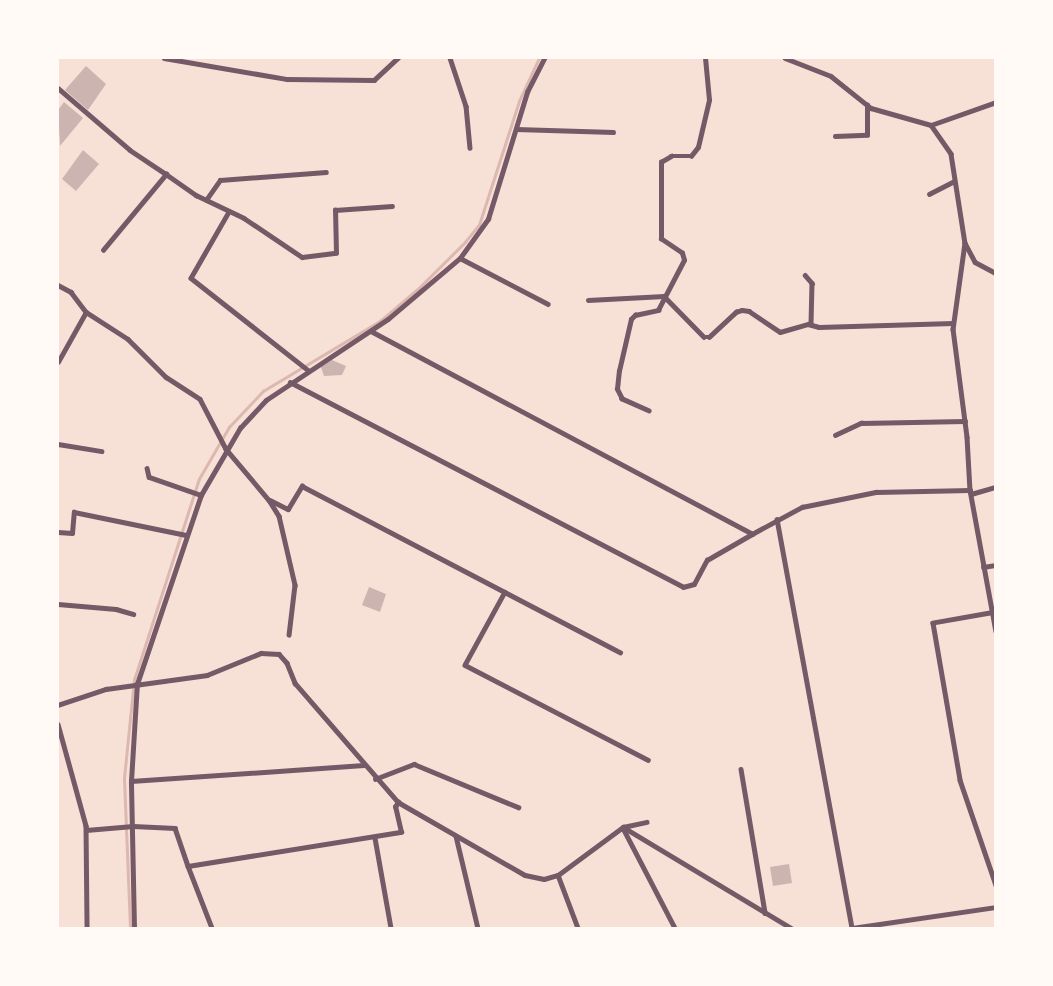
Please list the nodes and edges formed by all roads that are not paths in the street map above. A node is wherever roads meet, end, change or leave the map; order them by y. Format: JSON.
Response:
{"nodes":[{"id":1,"x":164,"y":58,"type":"edge"},
{"id":2,"x":398,"y":58,"type":"edge"},
{"id":3,"x":450,"y":58,"type":"edge"},
{"id":4,"x":544,"y":58,"type":"edge"},
{"id":5,"x":705,"y":58,"type":"edge"},
{"id":6,"x":784,"y":58,"type":"edge"},
{"id":7,"x":58,"y":88,"type":"edge"},
{"id":8,"x":996,"y":102,"type":"edge"},
{"id":9,"x":867,"y":105,"type":"junction"},
{"id":10,"x":931,"y":125,"type":"junction"},
{"id":11,"x":516,"y":129,"type":"junction"},
{"id":12,"x":613,"y":132,"type":"dead end"},
{"id":13,"x":835,"y":136,"type":"dead end"},
{"id":14,"x":470,"y":148,"type":"dead end"},
{"id":15,"x":326,"y":172,"type":"dead end"},
{"id":16,"x":166,"y":174,"type":"junction"},
{"id":17,"x":954,"y":181,"type":"junction"},
{"id":18,"x":929,"y":194,"type":"dead end"},
{"id":19,"x":206,"y":200,"type":"junction"},
{"id":20,"x":392,"y":206,"type":"dead end"},
{"id":21,"x":229,"y":212,"type":"junction"},
{"id":22,"x":965,"y":243,"type":"junction"},
{"id":23,"x":103,"y":250,"type":"dead end"},
{"id":24,"x":460,"y":258,"type":"junction"},
{"id":25,"x":996,"y":273,"type":"edge"},
{"id":26,"x":805,"y":276,"type":"dead end"},
{"id":27,"x":58,"y":285,"type":"edge"},
{"id":28,"x":664,"y":296,"type":"junction"},
{"id":29,"x":588,"y":300,"type":"dead end"},
{"id":30,"x":548,"y":304,"type":"dead end"},
{"id":31,"x":86,"y":312,"type":"junction"},
{"id":32,"x":953,"y":323,"type":"junction"},
{"id":33,"x":811,"y":324,"type":"junction"},
{"id":34,"x":371,"y":331,"type":"junction"},
{"id":35,"x":58,"y":362,"type":"edge"},
{"id":36,"x":307,"y":369,"type":"junction"},
{"id":37,"x":290,"y":382,"type":"junction"},
{"id":38,"x":649,"y":411,"type":"dead end"},
{"id":39,"x":965,"y":420,"type":"junction"},
{"id":40,"x":836,"y":435,"type":"dead end"},
{"id":41,"x":58,"y":444,"type":"edge"},
{"id":42,"x":225,"y":446,"type":"junction"},
{"id":43,"x":101,"y":451,"type":"dead end"},
{"id":44,"x":147,"y":468,"type":"dead end"},
{"id":45,"x":996,"y":487,"type":"edge"},
{"id":46,"x":971,"y":492,"type":"junction"},
{"id":47,"x":201,"y":494,"type":"junction"},
{"id":48,"x":269,"y":500,"type":"junction"},
{"id":49,"x":777,"y":519,"type":"junction"},
{"id":50,"x":58,"y":532,"type":"edge"},
{"id":51,"x":185,"y":534,"type":"junction"},
{"id":52,"x":752,"y":534,"type":"junction"},
{"id":53,"x":996,"y":565,"type":"edge"},
{"id":54,"x":983,"y":567,"type":"junction"},
{"id":55,"x":505,"y":592,"type":"junction"},
{"id":56,"x":58,"y":604,"type":"edge"},
{"id":57,"x":990,"y":613,"type":"junction"},
{"id":58,"x":133,"y":614,"type":"dead end"},
{"id":59,"x":996,"y":631,"type":"edge"},
{"id":60,"x":289,"y":635,"type":"dead end"},
{"id":61,"x":620,"y":652,"type":"dead end"},
{"id":62,"x":137,"y":684,"type":"junction"},
{"id":63,"x":58,"y":705,"type":"edge"},
{"id":64,"x":58,"y":724,"type":"edge"},
{"id":65,"x":648,"y":760,"type":"dead end"},
{"id":66,"x":363,"y":765,"type":"junction"},
{"id":67,"x":741,"y":769,"type":"dead end"},
{"id":68,"x":375,"y":779,"type":"junction"},
{"id":69,"x":131,"y":781,"type":"junction"},
{"id":70,"x":398,"y":802,"type":"junction"},
{"id":71,"x":518,"y":807,"type":"dead end"},
{"id":72,"x":646,"y":822,"type":"dead end"},
{"id":73,"x":131,"y":826,"type":"junction"},
{"id":74,"x":623,"y":827,"type":"junction"},
{"id":75,"x":86,"y":830,"type":"junction"},
{"id":76,"x":456,"y":836,"type":"junction"},
{"id":77,"x":375,"y":838,"type":"junction"},
{"id":78,"x":188,"y":866,"type":"junction"},
{"id":79,"x":558,"y":875,"type":"junction"},
{"id":80,"x":996,"y":885,"type":"edge"},
{"id":81,"x":996,"y":907,"type":"edge"},
{"id":82,"x":765,"y":913,"type":"junction"},
{"id":83,"x":87,"y":928,"type":"edge"},
{"id":84,"x":134,"y":928,"type":"edge"},
{"id":85,"x":212,"y":928,"type":"edge"},
{"id":86,"x":391,"y":928,"type":"edge"},
{"id":87,"x":478,"y":928,"type":"edge"},
{"id":88,"x":578,"y":928,"type":"edge"},
{"id":89,"x":675,"y":928,"type":"edge"},
{"id":90,"x":791,"y":928,"type":"edge"},
{"id":91,"x":852,"y":928,"type":"edge"}],
"edges":[{"from":1,"to":2,"type":"street"},
{"from":3,"to":14,"type":"street"},
{"from":4,"to":11,"type":"street"},
{"from":5,"to":28,"type":"street"},
{"from":6,"to":9,"type":"street"},
{"from":7,"to":16,"type":"street"},
{"from":8,"to":10,"type":"street"},
{"from":9,"to":10,"type":"street"},
{"from":9,"to":13,"type":"street"},
{"from":10,"to":17,"type":"street"},
{"from":11,"to":12,"type":"street"},
{"from":11,"to":24,"type":"street"},
{"from":15,"to":19,"type":"street"},
{"from":16,"to":19,"type":"street"},
{"from":16,"to":23,"type":"street"},
{"from":17,"to":18,"type":"street"},
{"from":17,"to":22,"type":"street"},
{"from":19,"to":21,"type":"street"},
{"from":20,"to":21,"type":"street"},
{"from":21,"to":36,"type":"street"},
{"from":22,"to":25,"type":"street"},
{"from":22,"to":32,"type":"street"},
{"from":24,"to":30,"type":"street"},
{"from":24,"to":34,"type":"street"},
{"from":26,"to":33,"type":"street"},
{"from":27,"to":31,"type":"street"},
{"from":28,"to":29,"type":"street"},
{"from":28,"to":33,"type":"street"},
{"from":28,"to":38,"type":"street"},
{"from":31,"to":35,"type":"street"},
{"from":31,"to":42,"type":"street"},
{"from":32,"to":33,"type":"street"},
{"from":32,"to":39,"type":"street"},
{"from":34,"to":36,"type":"street"},
{"from":34,"to":52,"type":"street"},
{"from":36,"to":37,"type":"street"},
{"from":37,"to":42,"type":"street"},
{"from":37,"to":52,"type":"street"},
{"from":39,"to":40,"type":"street"},
{"from":39,"to":46,"type":"street"},
{"from":41,"to":43,"type":"street"},
{"from":42,"to":47,"type":"street"},
{"from":42,"to":48,"type":"street"},
{"from":44,"to":47,"type":"street"},
{"from":45,"to":46,"type":"street"},
{"from":46,"to":49,"type":"street"},
{"from":46,"to":54,"type":"street"},
{"from":47,"to":51,"type":"street"},
{"from":48,"to":55,"type":"street"},
{"from":48,"to":60,"type":"street"},
{"from":49,"to":52,"type":"street"},
{"from":49,"to":91,"type":"street"},
{"from":50,"to":51,"type":"street"},
{"from":51,"to":62,"type":"street"},
{"from":53,"to":54,"type":"street"},
{"from":54,"to":57,"type":"street"},
{"from":55,"to":61,"type":"street"},
{"from":55,"to":65,"type":"street"},
{"from":56,"to":58,"type":"street"},
{"from":57,"to":59,"type":"street"},
{"from":57,"to":80,"type":"street"},
{"from":62,"to":63,"type":"street"},
{"from":62,"to":66,"type":"street"},
{"from":62,"to":69,"type":"street"},
{"from":64,"to":75,"type":"street"},
{"from":66,"to":68,"type":"street"},
{"from":66,"to":69,"type":"street"},
{"from":67,"to":82,"type":"street"},
{"from":68,"to":70,"type":"street"},
{"from":68,"to":71,"type":"street"},
{"from":69,"to":73,"type":"street"},
{"from":70,"to":76,"type":"street"},
{"from":70,"to":77,"type":"street"},
{"from":72,"to":74,"type":"street"},
{"from":73,"to":75,"type":"street"},
{"from":73,"to":78,"type":"street"},
{"from":73,"to":84,"type":"street"},
{"from":74,"to":79,"type":"street"},
{"from":74,"to":82,"type":"street"},
{"from":74,"to":89,"type":"street"},
{"from":75,"to":83,"type":"street"},
{"from":76,"to":79,"type":"street"},
{"from":76,"to":87,"type":"street"},
{"from":77,"to":78,"type":"street"},
{"from":77,"to":86,"type":"street"},
{"from":78,"to":85,"type":"street"},
{"from":79,"to":88,"type":"street"},
{"from":81,"to":91,"type":"street"},
{"from":82,"to":90,"type":"street"}]}
